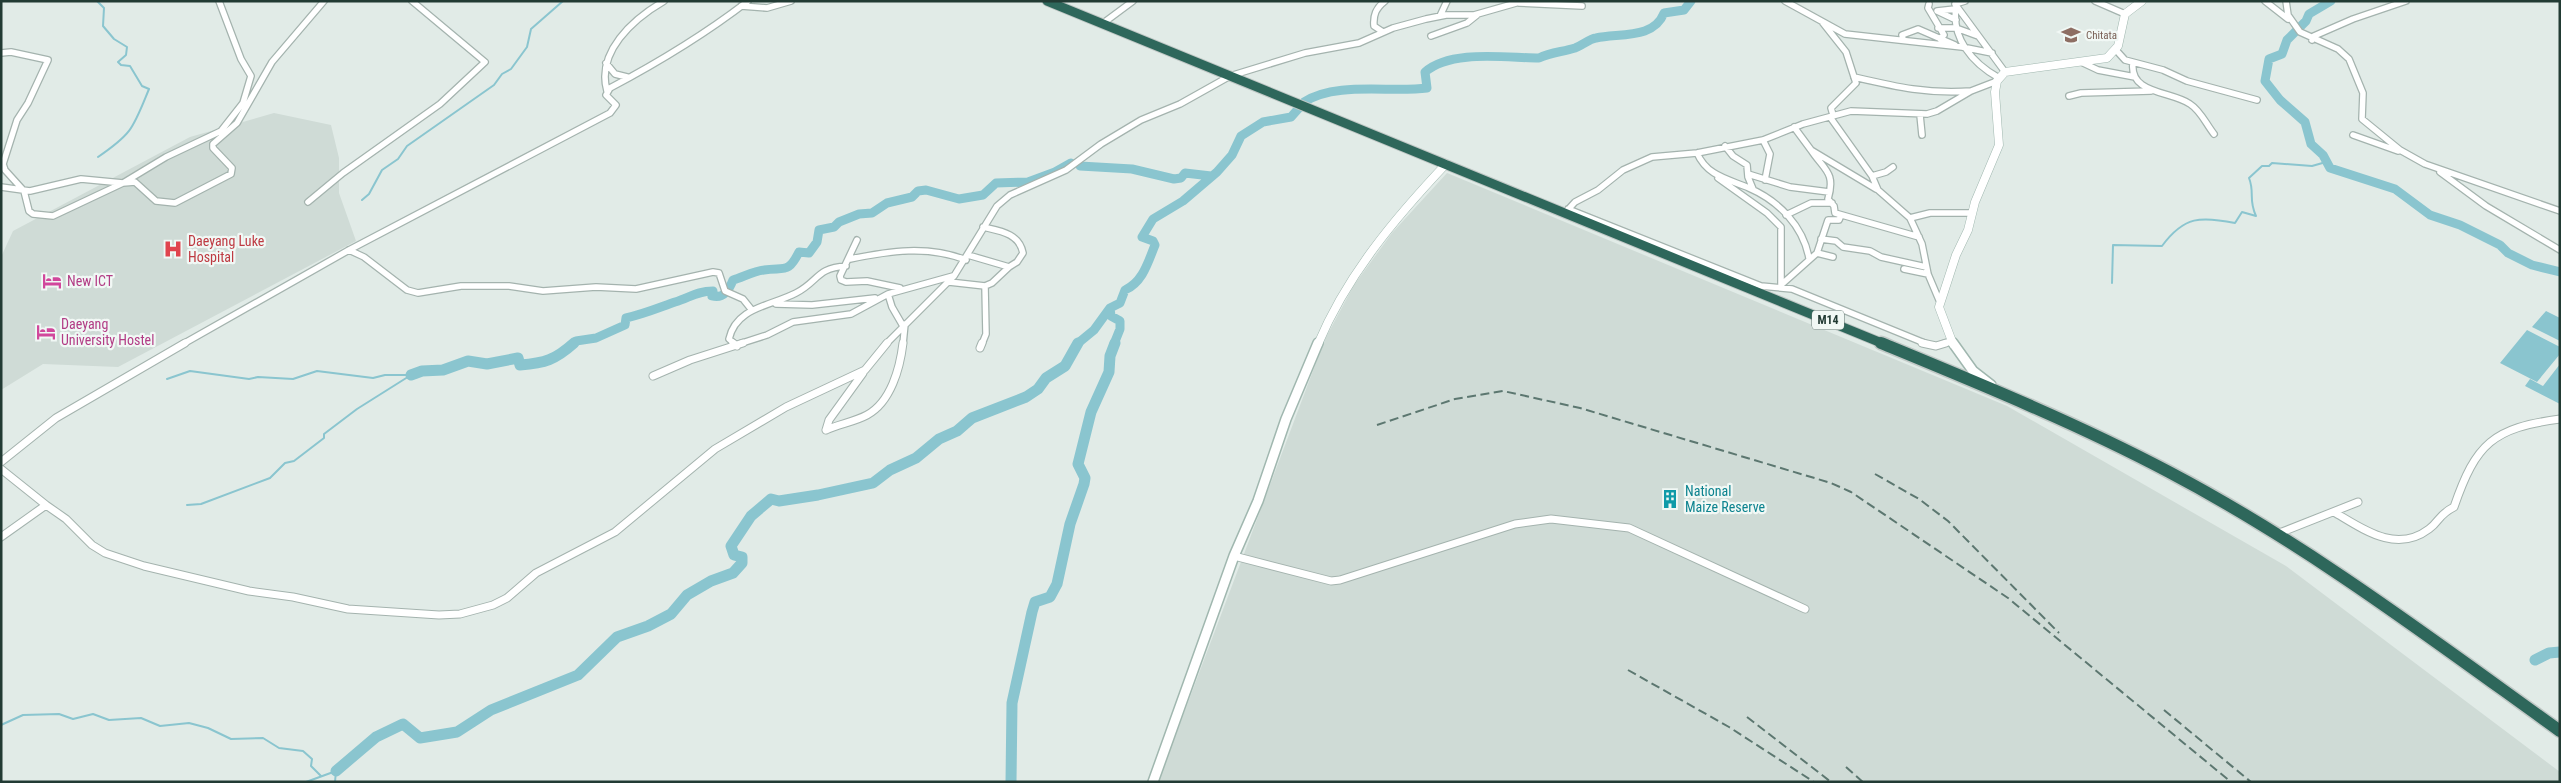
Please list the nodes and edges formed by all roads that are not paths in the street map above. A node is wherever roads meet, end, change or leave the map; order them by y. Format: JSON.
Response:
{"nodes":[{"id":1,"x":219,"y":1,"type":"edge"},
{"id":2,"x":324,"y":1,"type":"edge"},
{"id":3,"x":412,"y":1,"type":"edge"},
{"id":4,"x":664,"y":1,"type":"edge"},
{"id":5,"x":748,"y":1,"type":"edge"},
{"id":6,"x":791,"y":1,"type":"edge"},
{"id":7,"x":1047,"y":1,"type":"edge"},
{"id":8,"x":1133,"y":1,"type":"edge"},
{"id":9,"x":1385,"y":1,"type":"edge"},
{"id":10,"x":1447,"y":1,"type":"edge"},
{"id":11,"x":1785,"y":1,"type":"edge"},
{"id":12,"x":1965,"y":1,"type":"edge"},
{"id":13,"x":2094,"y":1,"type":"edge"},
{"id":14,"x":2265,"y":1,"type":"edge"},
{"id":15,"x":2286,"y":1,"type":"edge"},
{"id":16,"x":2406,"y":1,"type":"edge"},
{"id":17,"x":1520,"y":2,"type":"edge"},
{"id":18,"x":2139,"y":2,"type":"edge"},
{"id":19,"x":1929,"y":4,"type":"dead end"},
{"id":20,"x":741,"y":6,"type":"junction"},
{"id":21,"x":1582,"y":6,"type":"dead end"},
{"id":22,"x":1956,"y":8,"type":"junction"},
{"id":23,"x":1934,"y":13,"type":"junction"},
{"id":24,"x":1478,"y":14,"type":"junction"},
{"id":25,"x":2125,"y":14,"type":"junction"},
{"id":26,"x":1440,"y":16,"type":"junction"},
{"id":27,"x":1965,"y":17,"type":"junction"},
{"id":28,"x":1820,"y":20,"type":"junction"},
{"id":29,"x":1956,"y":20,"type":"junction"},
{"id":30,"x":2288,"y":20,"type":"junction"},
{"id":31,"x":1102,"y":24,"type":"junction"},
{"id":32,"x":1938,"y":28,"type":"junction"},
{"id":33,"x":1956,"y":28,"type":"junction"},
{"id":34,"x":1383,"y":32,"type":"junction"},
{"id":35,"x":1431,"y":36,"type":"dead end"},
{"id":36,"x":1979,"y":36,"type":"junction"},
{"id":37,"x":1941,"y":38,"type":"junction"},
{"id":38,"x":1904,"y":40,"type":"junction"},
{"id":39,"x":2312,"y":40,"type":"junction"},
{"id":40,"x":1933,"y":43,"type":"junction"},
{"id":41,"x":1958,"y":46,"type":"junction"},
{"id":42,"x":1966,"y":48,"type":"junction"},
{"id":43,"x":2116,"y":50,"type":"junction"},
{"id":44,"x":1,"y":53,"type":"edge"},
{"id":45,"x":1992,"y":53,"type":"junction"},
{"id":46,"x":606,"y":62,"type":"junction"},
{"id":47,"x":2081,"y":62,"type":"junction"},
{"id":48,"x":2133,"y":63,"type":"junction"},
{"id":49,"x":251,"y":76,"type":"junction"},
{"id":50,"x":1230,"y":76,"type":"junction"},
{"id":51,"x":1854,"y":77,"type":"junction"},
{"id":52,"x":2000,"y":77,"type":"junction"},
{"id":53,"x":2135,"y":77,"type":"junction"},
{"id":54,"x":628,"y":78,"type":"junction"},
{"id":55,"x":257,"y":87,"type":"junction"},
{"id":56,"x":1971,"y":91,"type":"junction"},
{"id":57,"x":2155,"y":91,"type":"junction"},
{"id":58,"x":607,"y":92,"type":"junction"},
{"id":59,"x":2068,"y":96,"type":"dead end"},
{"id":60,"x":2256,"y":100,"type":"dead end"},
{"id":61,"x":1920,"y":115,"type":"junction"},
{"id":62,"x":1831,"y":116,"type":"junction"},
{"id":63,"x":1794,"y":127,"type":"junction"},
{"id":64,"x":221,"y":131,"type":"junction"},
{"id":65,"x":1922,"y":134,"type":"dead end"},
{"id":66,"x":2214,"y":134,"type":"dead end"},
{"id":67,"x":2353,"y":135,"type":"dead end"},
{"id":68,"x":217,"y":139,"type":"junction"},
{"id":69,"x":203,"y":140,"type":"junction"},
{"id":70,"x":1763,"y":140,"type":"junction"},
{"id":71,"x":1726,"y":146,"type":"junction"},
{"id":72,"x":213,"y":148,"type":"junction"},
{"id":73,"x":1811,"y":150,"type":"junction"},
{"id":74,"x":1697,"y":153,"type":"junction"},
{"id":75,"x":2404,"y":153,"type":"junction"},
{"id":76,"x":1446,"y":164,"type":"junction"},
{"id":77,"x":1893,"y":167,"type":"dead end"},
{"id":78,"x":2433,"y":168,"type":"junction"},
{"id":79,"x":1748,"y":174,"type":"junction"},
{"id":80,"x":1872,"y":176,"type":"junction"},
{"id":81,"x":1718,"y":177,"type":"junction"},
{"id":82,"x":1765,"y":180,"type":"junction"},
{"id":83,"x":122,"y":182,"type":"junction"},
{"id":84,"x":1,"y":187,"type":"edge"},
{"id":85,"x":1753,"y":189,"type":"junction"},
{"id":86,"x":1878,"y":190,"type":"junction"},
{"id":87,"x":24,"y":191,"type":"junction"},
{"id":88,"x":1829,"y":192,"type":"junction"},
{"id":89,"x":308,"y":202,"type":"dead end"},
{"id":90,"x":1832,"y":203,"type":"junction"},
{"id":91,"x":1567,"y":211,"type":"junction"},
{"id":92,"x":2560,"y":211,"type":"edge"},
{"id":93,"x":1972,"y":213,"type":"junction"},
{"id":94,"x":1786,"y":215,"type":"junction"},
{"id":95,"x":1841,"y":215,"type":"junction"},
{"id":96,"x":1910,"y":218,"type":"junction"},
{"id":97,"x":983,"y":227,"type":"junction"},
{"id":98,"x":1919,"y":237,"type":"junction"},
{"id":99,"x":1820,"y":239,"type":"junction"},
{"id":100,"x":857,"y":240,"type":"dead end"},
{"id":101,"x":349,"y":250,"type":"junction"},
{"id":102,"x":2560,"y":250,"type":"edge"},
{"id":103,"x":1817,"y":252,"type":"junction"},
{"id":104,"x":967,"y":257,"type":"junction"},
{"id":105,"x":1833,"y":257,"type":"dead end"},
{"id":106,"x":1809,"y":258,"type":"junction"},
{"id":107,"x":850,"y":259,"type":"junction"},
{"id":108,"x":846,"y":266,"type":"junction"},
{"id":109,"x":1009,"y":267,"type":"junction"},
{"id":110,"x":1926,"y":267,"type":"junction"},
{"id":111,"x":1904,"y":269,"type":"dead end"},
{"id":112,"x":1928,"y":274,"type":"junction"},
{"id":113,"x":954,"y":276,"type":"junction"},
{"id":114,"x":949,"y":282,"type":"junction"},
{"id":115,"x":1781,"y":285,"type":"junction"},
{"id":116,"x":985,"y":286,"type":"junction"},
{"id":117,"x":907,"y":288,"type":"junction"},
{"id":118,"x":1773,"y":288,"type":"junction"},
{"id":119,"x":1761,"y":293,"type":"junction"},
{"id":120,"x":888,"y":294,"type":"junction"},
{"id":121,"x":879,"y":298,"type":"junction"},
{"id":122,"x":1939,"y":300,"type":"junction"},
{"id":123,"x":775,"y":303,"type":"junction"},
{"id":124,"x":751,"y":309,"type":"junction"},
{"id":125,"x":904,"y":325,"type":"junction"},
{"id":126,"x":1951,"y":341,"type":"junction"},
{"id":127,"x":736,"y":346,"type":"junction"},
{"id":128,"x":980,"y":348,"type":"dead end"},
{"id":129,"x":865,"y":370,"type":"junction"},
{"id":130,"x":654,"y":376,"type":"dead end"},
{"id":131,"x":1996,"y":390,"type":"junction"},
{"id":132,"x":2560,"y":419,"type":"edge"},
{"id":133,"x":1,"y":462,"type":"edge"},
{"id":134,"x":1,"y":469,"type":"edge"},
{"id":135,"x":2358,"y":502,"type":"dead end"},
{"id":136,"x":46,"y":505,"type":"junction"},
{"id":137,"x":2334,"y":512,"type":"junction"},
{"id":138,"x":2276,"y":534,"type":"junction"},
{"id":139,"x":1,"y":537,"type":"edge"},
{"id":140,"x":1234,"y":556,"type":"junction"},
{"id":141,"x":1805,"y":609,"type":"dead end"},
{"id":142,"x":2560,"y":731,"type":"edge"},
{"id":143,"x":1154,"y":782,"type":"edge"}],
"edges":[{"from":1,"to":49,"type":"street"},
{"from":2,"to":55,"type":"street"},
{"from":3,"to":89,"type":"street"},
{"from":4,"to":46,"type":"street"},
{"from":5,"to":20,"type":"street"},
{"from":6,"to":20,"type":"street"},
{"from":7,"to":31,"type":"highway","number":"M14"},
{"from":8,"to":31,"type":"street"},
{"from":9,"to":34,"type":"street"},
{"from":10,"to":26,"type":"street"},
{"from":11,"to":28,"type":"street"},
{"from":12,"to":22,"type":"street"},
{"from":13,"to":25,"type":"street"},
{"from":14,"to":30,"type":"street"},
{"from":15,"to":30,"type":"street"},
{"from":16,"to":39,"type":"street"},
{"from":17,"to":21,"type":"street"},
{"from":17,"to":24,"type":"street"},
{"from":18,"to":25,"type":"street"},
{"from":19,"to":23,"type":"street"},
{"from":20,"to":54,"type":"street"},
{"from":22,"to":23,"type":"street"},
{"from":22,"to":27,"type":"street"},
{"from":22,"to":29,"type":"street"},
{"from":23,"to":29,"type":"street"},
{"from":23,"to":32,"type":"street"},
{"from":24,"to":26,"type":"street"},
{"from":24,"to":35,"type":"street"},
{"from":25,"to":43,"type":"street"},
{"from":26,"to":34,"type":"street"},
{"from":27,"to":29,"type":"street"},
{"from":27,"to":36,"type":"street"},
{"from":28,"to":38,"type":"street"},
{"from":28,"to":51,"type":"street"},
{"from":29,"to":33,"type":"street"},
{"from":30,"to":39,"type":"street"},
{"from":31,"to":50,"type":"highway","number":"M14"},
{"from":32,"to":33,"type":"street"},
{"from":32,"to":37,"type":"street"},
{"from":33,"to":36,"type":"street"},
{"from":33,"to":42,"type":"street"},
{"from":34,"to":50,"type":"street"},
{"from":36,"to":45,"type":"street"},
{"from":37,"to":38,"type":"street"},
{"from":37,"to":40,"type":"street"},
{"from":37,"to":41,"type":"street"},
{"from":38,"to":40,"type":"street"},
{"from":39,"to":75,"type":"street"},
{"from":40,"to":41,"type":"street"},
{"from":41,"to":42,"type":"street"},
{"from":42,"to":45,"type":"street"},
{"from":42,"to":52,"type":"street"},
{"from":43,"to":47,"type":"street"},
{"from":43,"to":48,"type":"street"},
{"from":44,"to":87,"type":"street"},
{"from":45,"to":52,"type":"street"},
{"from":46,"to":54,"type":"street"},
{"from":46,"to":58,"type":"street"},
{"from":47,"to":52,"type":"street"},
{"from":47,"to":53,"type":"street"},
{"from":48,"to":53,"type":"street"},
{"from":48,"to":60,"type":"street"},
{"from":49,"to":55,"type":"street"},
{"from":49,"to":64,"type":"street"},
{"from":50,"to":76,"type":"highway","number":"M14"},
{"from":50,"to":97,"type":"street"},
{"from":51,"to":56,"type":"street"},
{"from":51,"to":62,"type":"street"},
{"from":52,"to":56,"type":"street"},
{"from":52,"to":93,"type":"street"},
{"from":53,"to":57,"type":"street"},
{"from":54,"to":58,"type":"street"},
{"from":55,"to":68,"type":"street"},
{"from":56,"to":61,"type":"street"},
{"from":57,"to":59,"type":"street"},
{"from":57,"to":66,"type":"street"},
{"from":58,"to":101,"type":"street"},
{"from":61,"to":62,"type":"street"},
{"from":61,"to":65,"type":"street"},
{"from":62,"to":63,"type":"street"},
{"from":62,"to":80,"type":"street"},
{"from":63,"to":70,"type":"street"},
{"from":63,"to":73,"type":"street"},
{"from":64,"to":68,"type":"street"},
{"from":64,"to":69,"type":"street"},
{"from":67,"to":75,"type":"street"},
{"from":68,"to":72,"type":"street"},
{"from":69,"to":72,"type":"street"},
{"from":69,"to":83,"type":"street"},
{"from":70,"to":71,"type":"street"},
{"from":70,"to":82,"type":"street"},
{"from":71,"to":74,"type":"street"},
{"from":71,"to":79,"type":"street"},
{"from":72,"to":83,"type":"street"},
{"from":73,"to":86,"type":"street"},
{"from":73,"to":88,"type":"street"},
{"from":74,"to":81,"type":"street"},
{"from":74,"to":91,"type":"street"},
{"from":75,"to":78,"type":"street"},
{"from":76,"to":91,"type":"highway","number":"M14"},
{"from":76,"to":140,"type":"street"},
{"from":77,"to":80,"type":"street"},
{"from":78,"to":92,"type":"street"},
{"from":78,"to":102,"type":"street"},
{"from":79,"to":82,"type":"street"},
{"from":79,"to":85,"type":"street"},
{"from":80,"to":86,"type":"street"},
{"from":81,"to":85,"type":"street"},
{"from":81,"to":115,"type":"street"},
{"from":82,"to":88,"type":"street"},
{"from":83,"to":87,"type":"street"},
{"from":83,"to":87,"type":"street"},
{"from":84,"to":87,"type":"street"},
{"from":85,"to":94,"type":"street"},
{"from":86,"to":96,"type":"street"},
{"from":88,"to":90,"type":"street"},
{"from":90,"to":94,"type":"street"},
{"from":90,"to":95,"type":"street"},
{"from":91,"to":118,"type":"street"},
{"from":91,"to":119,"type":"highway","number":"M14"},
{"from":93,"to":96,"type":"street"},
{"from":93,"to":122,"type":"street"},
{"from":94,"to":106,"type":"street"},
{"from":95,"to":98,"type":"street"},
{"from":95,"to":99,"type":"street"},
{"from":96,"to":98,"type":"street"},
{"from":97,"to":104,"type":"street"},
{"from":97,"to":109,"type":"street"},
{"from":98,"to":110,"type":"street"},
{"from":99,"to":103,"type":"street"},
{"from":99,"to":110,"type":"street"},
{"from":100,"to":107,"type":"street"},
{"from":101,"to":124,"type":"street"},
{"from":101,"to":133,"type":"street"},
{"from":103,"to":105,"type":"street"},
{"from":103,"to":106,"type":"street"},
{"from":104,"to":107,"type":"street"},
{"from":104,"to":109,"type":"street"},
{"from":104,"to":113,"type":"street"},
{"from":106,"to":115,"type":"street"},
{"from":107,"to":108,"type":"street"},
{"from":108,"to":117,"type":"street"},
{"from":108,"to":123,"type":"street"},
{"from":109,"to":116,"type":"street"},
{"from":110,"to":112,"type":"street"},
{"from":111,"to":112,"type":"street"},
{"from":112,"to":122,"type":"street"},
{"from":113,"to":114,"type":"street"},
{"from":113,"to":117,"type":"street"},
{"from":114,"to":116,"type":"street"},
{"from":114,"to":125,"type":"street"},
{"from":115,"to":118,"type":"street"},
{"from":116,"to":128,"type":"street"},
{"from":117,"to":120,"type":"street"},
{"from":118,"to":119,"type":"street"},
{"from":118,"to":126,"type":"street"},
{"from":119,"to":131,"type":"highway","number":"M14"},
{"from":120,"to":121,"type":"street"},
{"from":120,"to":125,"type":"street"},
{"from":121,"to":123,"type":"street"},
{"from":121,"to":127,"type":"street"},
{"from":122,"to":126,"type":"street"},
{"from":123,"to":124,"type":"street"},
{"from":124,"to":127,"type":"street"},
{"from":125,"to":129,"type":"street"},
{"from":125,"to":129,"type":"street"},
{"from":126,"to":131,"type":"street"},
{"from":127,"to":130,"type":"street"},
{"from":129,"to":136,"type":"street"},
{"from":131,"to":138,"type":"highway","number":"M14"},
{"from":132,"to":137,"type":"street"},
{"from":134,"to":136,"type":"street"},
{"from":135,"to":137,"type":"street"},
{"from":136,"to":139,"type":"street"},
{"from":137,"to":138,"type":"street"},
{"from":138,"to":142,"type":"highway","number":"M14"},
{"from":140,"to":141,"type":"street"},
{"from":140,"to":143,"type":"street"}]}
